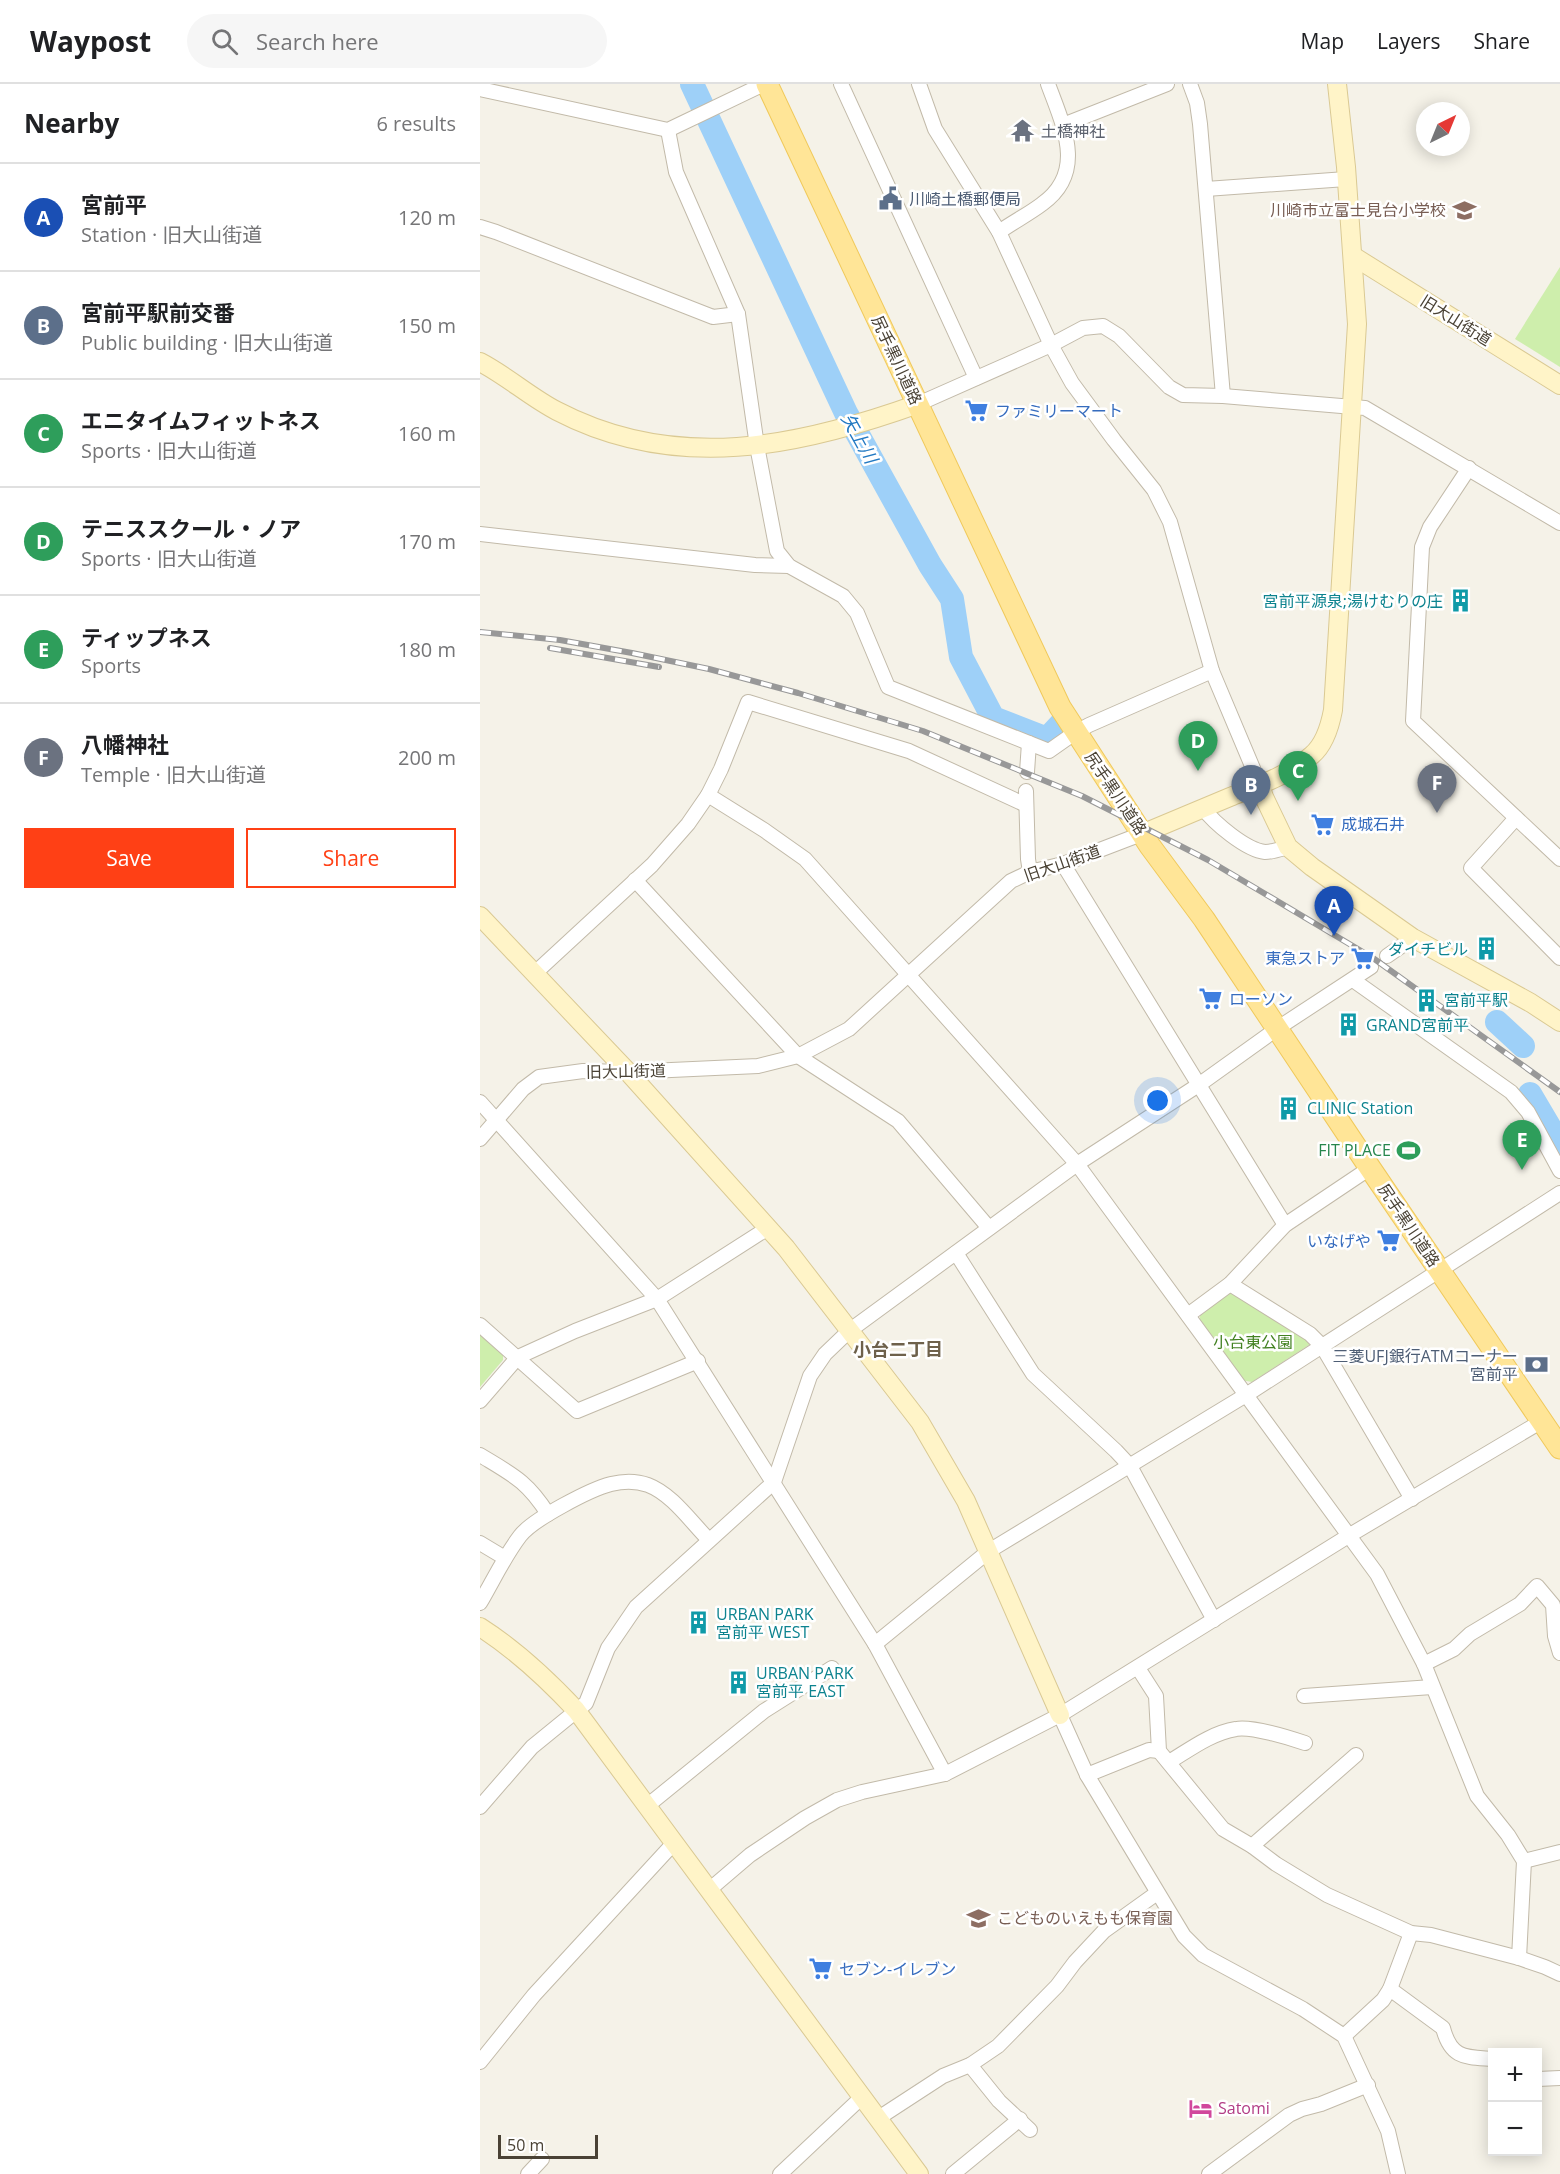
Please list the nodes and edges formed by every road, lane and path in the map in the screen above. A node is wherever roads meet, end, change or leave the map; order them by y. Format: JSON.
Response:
{"nodes":[{"id":1,"x":766,"y":84,"type":"edge"},
{"id":2,"x":841,"y":84,"type":"edge"},
{"id":3,"x":919,"y":84,"type":"edge"},
{"id":4,"x":1048,"y":84,"type":"edge"},
{"id":5,"x":1167,"y":84,"type":"edge"},
{"id":6,"x":1190,"y":84,"type":"edge"},
{"id":7,"x":1336,"y":84,"type":"edge"},
{"id":8,"x":480,"y":89,"type":"edge"},
{"id":9,"x":1064,"y":125,"type":"junction"},
{"id":10,"x":668,"y":130,"type":"junction"},
{"id":11,"x":1346,"y":178,"type":"junction"},
{"id":12,"x":1206,"y":189,"type":"junction"},
{"id":13,"x":480,"y":227,"type":"edge"},
{"id":14,"x":999,"y":232,"type":"junction"},
{"id":15,"x":1353,"y":256,"type":"junction"},
{"id":16,"x":738,"y":314,"type":"junction"},
{"id":17,"x":1051,"y":345,"type":"junction"},
{"id":18,"x":480,"y":362,"type":"edge"},
{"id":19,"x":976,"y":378,"type":"junction"},
{"id":20,"x":1560,"y":385,"type":"edge"},
{"id":21,"x":1223,"y":396,"type":"junction"},
{"id":22,"x":918,"y":404,"type":"junction"},
{"id":23,"x":1353,"y":408,"type":"junction"},
{"id":24,"x":757,"y":446,"type":"junction"},
{"id":25,"x":1469,"y":468,"type":"junction"},
{"id":26,"x":1560,"y":523,"type":"edge"},
{"id":27,"x":480,"y":534,"type":"edge"},
{"id":28,"x":789,"y":566,"type":"junction"},
{"id":29,"x":1212,"y":671,"type":"junction"},
{"id":30,"x":1076,"y":732,"type":"junction"},
{"id":31,"x":1029,"y":743,"type":"junction"},
{"id":32,"x":1027,"y":772,"type":"dead end"},
{"id":33,"x":1260,"y":784,"type":"junction"},
{"id":34,"x":708,"y":795,"type":"junction"},
{"id":35,"x":1203,"y":808,"type":"junction"},
{"id":36,"x":1516,"y":818,"type":"junction"},
{"id":37,"x":1144,"y":833,"type":"junction"},
{"id":38,"x":1288,"y":847,"type":"junction"},
{"id":39,"x":1560,"y":859,"type":"edge"},
{"id":40,"x":1063,"y":864,"type":"junction"},
{"id":41,"x":1030,"y":872,"type":"junction"},
{"id":42,"x":635,"y":880,"type":"junction"},
{"id":43,"x":480,"y":916,"type":"edge"},
{"id":44,"x":1413,"y":938,"type":"junction"},
{"id":45,"x":1387,"y":956,"type":"dead end"},
{"id":46,"x":1560,"y":958,"type":"edge"},
{"id":47,"x":1371,"y":967,"type":"dead end"},
{"id":48,"x":535,"y":973,"type":"junction"},
{"id":49,"x":909,"y":976,"type":"junction"},
{"id":50,"x":1353,"y":981,"type":"junction"},
{"id":51,"x":1557,"y":1014,"type":"edge"},
{"id":52,"x":1278,"y":1028,"type":"junction"},
{"id":53,"x":798,"y":1056,"type":"junction"},
{"id":54,"x":628,"y":1072,"type":"junction"},
{"id":55,"x":1200,"y":1084,"type":"junction"},
{"id":56,"x":480,"y":1102,"type":"edge"},
{"id":57,"x":497,"y":1120,"type":"junction"},
{"id":58,"x":480,"y":1139,"type":"edge"},
{"id":59,"x":1077,"y":1164,"type":"junction"},
{"id":60,"x":1370,"y":1168,"type":"junction"},
{"id":61,"x":1560,"y":1171,"type":"edge"},
{"id":62,"x":1560,"y":1193,"type":"edge"},
{"id":63,"x":1285,"y":1225,"type":"junction"},
{"id":64,"x":768,"y":1228,"type":"junction"},
{"id":65,"x":989,"y":1228,"type":"junction"},
{"id":66,"x":956,"y":1253,"type":"junction"},
{"id":67,"x":1440,"y":1271,"type":"junction"},
{"id":68,"x":1230,"y":1284,"type":"junction"},
{"id":69,"x":657,"y":1299,"type":"junction"},
{"id":70,"x":1188,"y":1315,"type":"junction"},
{"id":71,"x":480,"y":1325,"type":"edge"},
{"id":72,"x":849,"y":1331,"type":"junction"},
{"id":73,"x":1322,"y":1346,"type":"junction"},
{"id":74,"x":518,"y":1357,"type":"junction"},
{"id":75,"x":698,"y":1361,"type":"junction"},
{"id":76,"x":1246,"y":1395,"type":"junction"},
{"id":77,"x":480,"y":1401,"type":"edge"},
{"id":78,"x":1542,"y":1421,"type":"junction"},
{"id":79,"x":1560,"y":1448,"type":"edge"},
{"id":80,"x":480,"y":1455,"type":"edge"},
{"id":81,"x":1130,"y":1466,"type":"junction"},
{"id":82,"x":774,"y":1482,"type":"junction"},
{"id":83,"x":1412,"y":1499,"type":"junction"},
{"id":84,"x":548,"y":1514,"type":"junction"},
{"id":85,"x":1350,"y":1535,"type":"junction"},
{"id":86,"x":709,"y":1540,"type":"junction"},
{"id":87,"x":480,"y":1543,"type":"edge"},
{"id":88,"x":989,"y":1551,"type":"junction"},
{"id":89,"x":505,"y":1558,"type":"junction"},
{"id":90,"x":480,"y":1604,"type":"edge"},
{"id":91,"x":1214,"y":1620,"type":"junction"},
{"id":92,"x":480,"y":1628,"type":"edge"},
{"id":93,"x":875,"y":1644,"type":"junction"},
{"id":94,"x":1560,"y":1653,"type":"edge"},
{"id":95,"x":1424,"y":1664,"type":"junction"},
{"id":96,"x":832,"y":1668,"type":"dead end"},
{"id":97,"x":1138,"y":1668,"type":"junction"},
{"id":98,"x":1432,"y":1687,"type":"junction"},
{"id":99,"x":1304,"y":1696,"type":"dead end"},
{"id":100,"x":576,"y":1710,"type":"junction"},
{"id":101,"x":1060,"y":1715,"type":"junction"},
{"id":102,"x":1305,"y":1743,"type":"dead end"},
{"id":103,"x":1159,"y":1751,"type":"junction"},
{"id":104,"x":1356,"y":1755,"type":"dead end"},
{"id":105,"x":1169,"y":1762,"type":"junction"},
{"id":106,"x":945,"y":1774,"type":"junction"},
{"id":107,"x":1088,"y":1775,"type":"junction"},
{"id":108,"x":647,"y":1806,"type":"junction"},
{"id":109,"x":480,"y":1807,"type":"edge"},
{"id":110,"x":673,"y":1844,"type":"junction"},
{"id":111,"x":1252,"y":1846,"type":"junction"},
{"id":112,"x":1560,"y":1852,"type":"edge"},
{"id":113,"x":1524,"y":1861,"type":"junction"},
{"id":114,"x":709,"y":1890,"type":"junction"},
{"id":115,"x":1157,"y":1893,"type":"junction"},
{"id":116,"x":1411,"y":1933,"type":"junction"},
{"id":117,"x":1519,"y":1958,"type":"junction"},
{"id":118,"x":1560,"y":1974,"type":"edge"},
{"id":119,"x":1390,"y":1989,"type":"junction"},
{"id":120,"x":1344,"y":2036,"type":"junction"},
{"id":121,"x":1488,"y":2060,"type":"edge"},
{"id":122,"x":480,"y":2062,"type":"edge"},
{"id":123,"x":970,"y":2065,"type":"junction"},
{"id":124,"x":1560,"y":2078,"type":"edge"},
{"id":125,"x":1542,"y":2079,"type":"edge"},
{"id":126,"x":1368,"y":2085,"type":"junction"},
{"id":127,"x":862,"y":2097,"type":"junction"},
{"id":128,"x":877,"y":2119,"type":"junction"},
{"id":129,"x":1020,"y":2119,"type":"junction"},
{"id":130,"x":1030,"y":2130,"type":"dead end"},
{"id":131,"x":542,"y":2159,"type":"dead end"},
{"id":132,"x":528,"y":2174,"type":"edge"},
{"id":133,"x":780,"y":2174,"type":"edge"},
{"id":134,"x":919,"y":2174,"type":"edge"},
{"id":135,"x":953,"y":2174,"type":"edge"},
{"id":136,"x":1209,"y":2174,"type":"edge"},
{"id":137,"x":1398,"y":2174,"type":"edge"}],
"edges":[{"from":1,"to":10,"type":"street"},
{"from":1,"to":22,"type":"main road","name":"尻手黒川道路"},
{"from":2,"to":19,"type":"street"},
{"from":3,"to":14,"type":"street"},
{"from":4,"to":9,"type":"street"},
{"from":5,"to":9,"type":"street"},
{"from":6,"to":12,"type":"street"},
{"from":7,"to":11,"type":"street","name":"旧大山街道"},
{"from":8,"to":10,"type":"street"},
{"from":9,"to":14,"type":"street"},
{"from":10,"to":16,"type":"street"},
{"from":11,"to":12,"type":"street"},
{"from":11,"to":15,"type":"street","name":"旧大山街道"},
{"from":12,"to":21,"type":"street"},
{"from":13,"to":16,"type":"street"},
{"from":14,"to":17,"type":"street"},
{"from":15,"to":20,"type":"street","name":"旧大山街道"},
{"from":15,"to":23,"type":"street","name":"旧大山街道"},
{"from":16,"to":24,"type":"street"},
{"from":17,"to":19,"type":"street"},
{"from":17,"to":21,"type":"street"},
{"from":17,"to":29,"type":"street"},
{"from":18,"to":24,"type":"street"},
{"from":19,"to":22,"type":"street"},
{"from":21,"to":23,"type":"street"},
{"from":22,"to":24,"type":"street"},
{"from":22,"to":30,"type":"main road","name":"尻手黒川道路"},
{"from":23,"to":25,"type":"street"},
{"from":23,"to":33,"type":"street","name":"旧大山街道"},
{"from":24,"to":28,"type":"street"},
{"from":25,"to":26,"type":"street"},
{"from":25,"to":36,"type":"street"},
{"from":27,"to":28,"type":"street"},
{"from":28,"to":31,"type":"street"},
{"from":29,"to":30,"type":"street"},
{"from":29,"to":33,"type":"street"},
{"from":30,"to":31,"type":"street"},
{"from":30,"to":37,"type":"main road","name":"尻手黒川道路"},
{"from":31,"to":32,"type":"street"},
{"from":33,"to":35,"type":"street","name":"旧大山街道"},
{"from":33,"to":38,"type":"street"},
{"from":34,"to":41,"type":"street"},
{"from":34,"to":42,"type":"street"},
{"from":34,"to":49,"type":"street"},
{"from":35,"to":37,"type":"street","name":"旧大山街道"},
{"from":35,"to":38,"type":"street"},
{"from":36,"to":39,"type":"street"},
{"from":36,"to":46,"type":"street"},
{"from":37,"to":40,"type":"street","name":"旧大山街道"},
{"from":37,"to":52,"type":"main road","name":"尻手黒川道路"},
{"from":38,"to":44,"type":"street"},
{"from":40,"to":41,"type":"street","name":"旧大山街道"},
{"from":40,"to":55,"type":"street"},
{"from":41,"to":49,"type":"street","name":"旧大山街道"},
{"from":42,"to":48,"type":"street"},
{"from":42,"to":53,"type":"street"},
{"from":43,"to":48,"type":"street"},
{"from":44,"to":45,"type":"street"},
{"from":44,"to":51,"type":"street"},
{"from":47,"to":50,"type":"street"},
{"from":48,"to":54,"type":"street"},
{"from":49,"to":53,"type":"street","name":"旧大山街道"},
{"from":49,"to":59,"type":"street"},
{"from":50,"to":52,"type":"street"},
{"from":50,"to":61,"type":"street"},
{"from":52,"to":55,"type":"street"},
{"from":52,"to":60,"type":"main road","name":"尻手黒川道路"},
{"from":53,"to":54,"type":"street","name":"旧大山街道"},
{"from":53,"to":65,"type":"street"},
{"from":54,"to":57,"type":"street","name":"旧大山街道"},
{"from":54,"to":64,"type":"street"},
{"from":55,"to":59,"type":"street"},
{"from":55,"to":63,"type":"street"},
{"from":56,"to":57,"type":"street"},
{"from":57,"to":58,"type":"street","name":"旧大山街道"},
{"from":57,"to":69,"type":"street"},
{"from":59,"to":65,"type":"street"},
{"from":59,"to":70,"type":"street"},
{"from":60,"to":63,"type":"street"},
{"from":60,"to":67,"type":"main road","name":"尻手黒川道路"},
{"from":62,"to":67,"type":"street"},
{"from":63,"to":68,"type":"street"},
{"from":64,"to":69,"type":"street"},
{"from":64,"to":72,"type":"street"},
{"from":65,"to":66,"type":"street"},
{"from":66,"to":72,"type":"street"},
{"from":66,"to":81,"type":"street"},
{"from":67,"to":73,"type":"street"},
{"from":67,"to":78,"type":"main road","name":"尻手黒川道路"},
{"from":68,"to":70,"type":"street"},
{"from":68,"to":73,"type":"street"},
{"from":69,"to":74,"type":"street"},
{"from":69,"to":75,"type":"street"},
{"from":70,"to":76,"type":"street"},
{"from":71,"to":74,"type":"street"},
{"from":72,"to":82,"type":"street"},
{"from":72,"to":88,"type":"street"},
{"from":73,"to":76,"type":"street"},
{"from":73,"to":83,"type":"street"},
{"from":74,"to":75,"type":"street"},
{"from":74,"to":77,"type":"street"},
{"from":75,"to":82,"type":"street"},
{"from":76,"to":81,"type":"street"},
{"from":76,"to":85,"type":"street"},
{"from":78,"to":79,"type":"main road","name":"尻手黒川道路"},
{"from":78,"to":83,"type":"street"},
{"from":80,"to":84,"type":"street"},
{"from":81,"to":88,"type":"street"},
{"from":81,"to":91,"type":"street"},
{"from":82,"to":86,"type":"street"},
{"from":82,"to":93,"type":"street"},
{"from":83,"to":85,"type":"street"},
{"from":84,"to":86,"type":"street"},
{"from":84,"to":89,"type":"street"},
{"from":85,"to":91,"type":"street"},
{"from":85,"to":95,"type":"street"},
{"from":86,"to":100,"type":"street"},
{"from":87,"to":89,"type":"street"},
{"from":88,"to":93,"type":"street"},
{"from":88,"to":101,"type":"street"},
{"from":89,"to":90,"type":"street"},
{"from":91,"to":97,"type":"street"},
{"from":92,"to":100,"type":"street"},
{"from":93,"to":106,"type":"street"},
{"from":94,"to":95,"type":"street"},
{"from":95,"to":98,"type":"street"},
{"from":96,"to":108,"type":"street"},
{"from":97,"to":101,"type":"street"},
{"from":97,"to":103,"type":"street"},
{"from":98,"to":99,"type":"street"},
{"from":98,"to":113,"type":"street"},
{"from":100,"to":108,"type":"street"},
{"from":100,"to":109,"type":"street"},
{"from":101,"to":106,"type":"street"},
{"from":101,"to":107,"type":"street"},
{"from":102,"to":105,"type":"street"},
{"from":103,"to":105,"type":"street"},
{"from":103,"to":107,"type":"street"},
{"from":104,"to":111,"type":"street"},
{"from":105,"to":111,"type":"street"},
{"from":106,"to":114,"type":"street"},
{"from":107,"to":115,"type":"street"},
{"from":108,"to":110,"type":"street"},
{"from":110,"to":114,"type":"street"},
{"from":110,"to":122,"type":"street"},
{"from":111,"to":116,"type":"street"},
{"from":112,"to":113,"type":"street"},
{"from":113,"to":117,"type":"street"},
{"from":114,"to":127,"type":"street"},
{"from":115,"to":120,"type":"street"},
{"from":115,"to":123,"type":"street"},
{"from":116,"to":117,"type":"street"},
{"from":116,"to":119,"type":"street"},
{"from":117,"to":118,"type":"street"},
{"from":119,"to":120,"type":"street"},
{"from":119,"to":121,"type":"street"},
{"from":120,"to":126,"type":"street"},
{"from":123,"to":128,"type":"street"},
{"from":123,"to":129,"type":"street"},
{"from":124,"to":125,"type":"street"},
{"from":126,"to":136,"type":"street"},
{"from":126,"to":137,"type":"street"},
{"from":127,"to":128,"type":"street"},
{"from":127,"to":133,"type":"street"},
{"from":128,"to":134,"type":"street"},
{"from":129,"to":130,"type":"street"},
{"from":129,"to":135,"type":"street"},
{"from":131,"to":132,"type":"street"}]}
